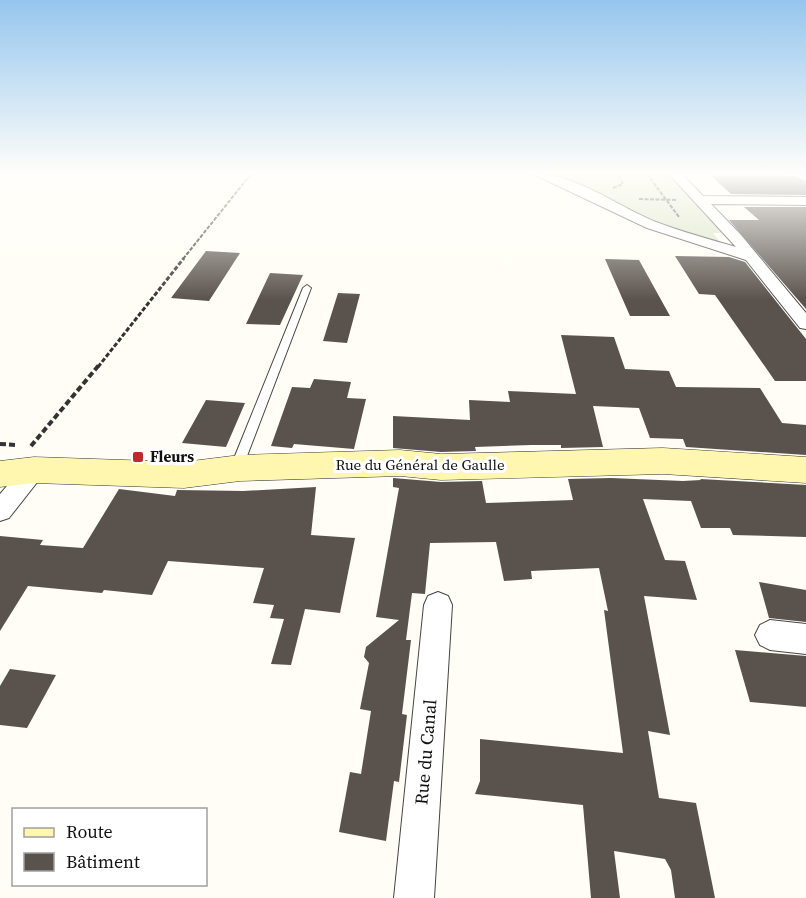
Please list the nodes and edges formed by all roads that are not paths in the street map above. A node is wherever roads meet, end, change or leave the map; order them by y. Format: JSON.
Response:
{"nodes":[{"id":1,"x":634,"y":216,"type":"edge"},
{"id":2,"x":714,"y":216,"type":"edge"},
{"id":3,"x":749,"y":256,"type":"junction"},
{"id":4,"x":307,"y":288,"type":"dead end"},
{"id":5,"x":806,"y":324,"type":"edge"},
{"id":6,"x":13,"y":466,"type":"edge"},
{"id":7,"x":240,"y":468,"type":"junction"},
{"id":8,"x":806,"y":470,"type":"edge"},
{"id":9,"x":0,"y":511,"type":"edge"},
{"id":10,"x":438,"y":605,"type":"dead end"},
{"id":11,"x":770,"y":635,"type":"dead end"},
{"id":12,"x":806,"y":639,"type":"edge"},
{"id":13,"x":414,"y":898,"type":"edge"}],
"edges":[{"from":1,"to":3,"type":"street"},
{"from":2,"to":3,"type":"street"},
{"from":3,"to":5,"type":"street"},
{"from":4,"to":7,"type":"lane"},
{"from":6,"to":7,"type":"street","name":"Rue du Général de Gaulle"},
{"from":6,"to":9,"type":"street"},
{"from":7,"to":8,"type":"street","name":"Rue du Général de Gaulle"},
{"from":10,"to":13,"type":"street","name":"Rue du Canal"},
{"from":11,"to":12,"type":"street"}]}
